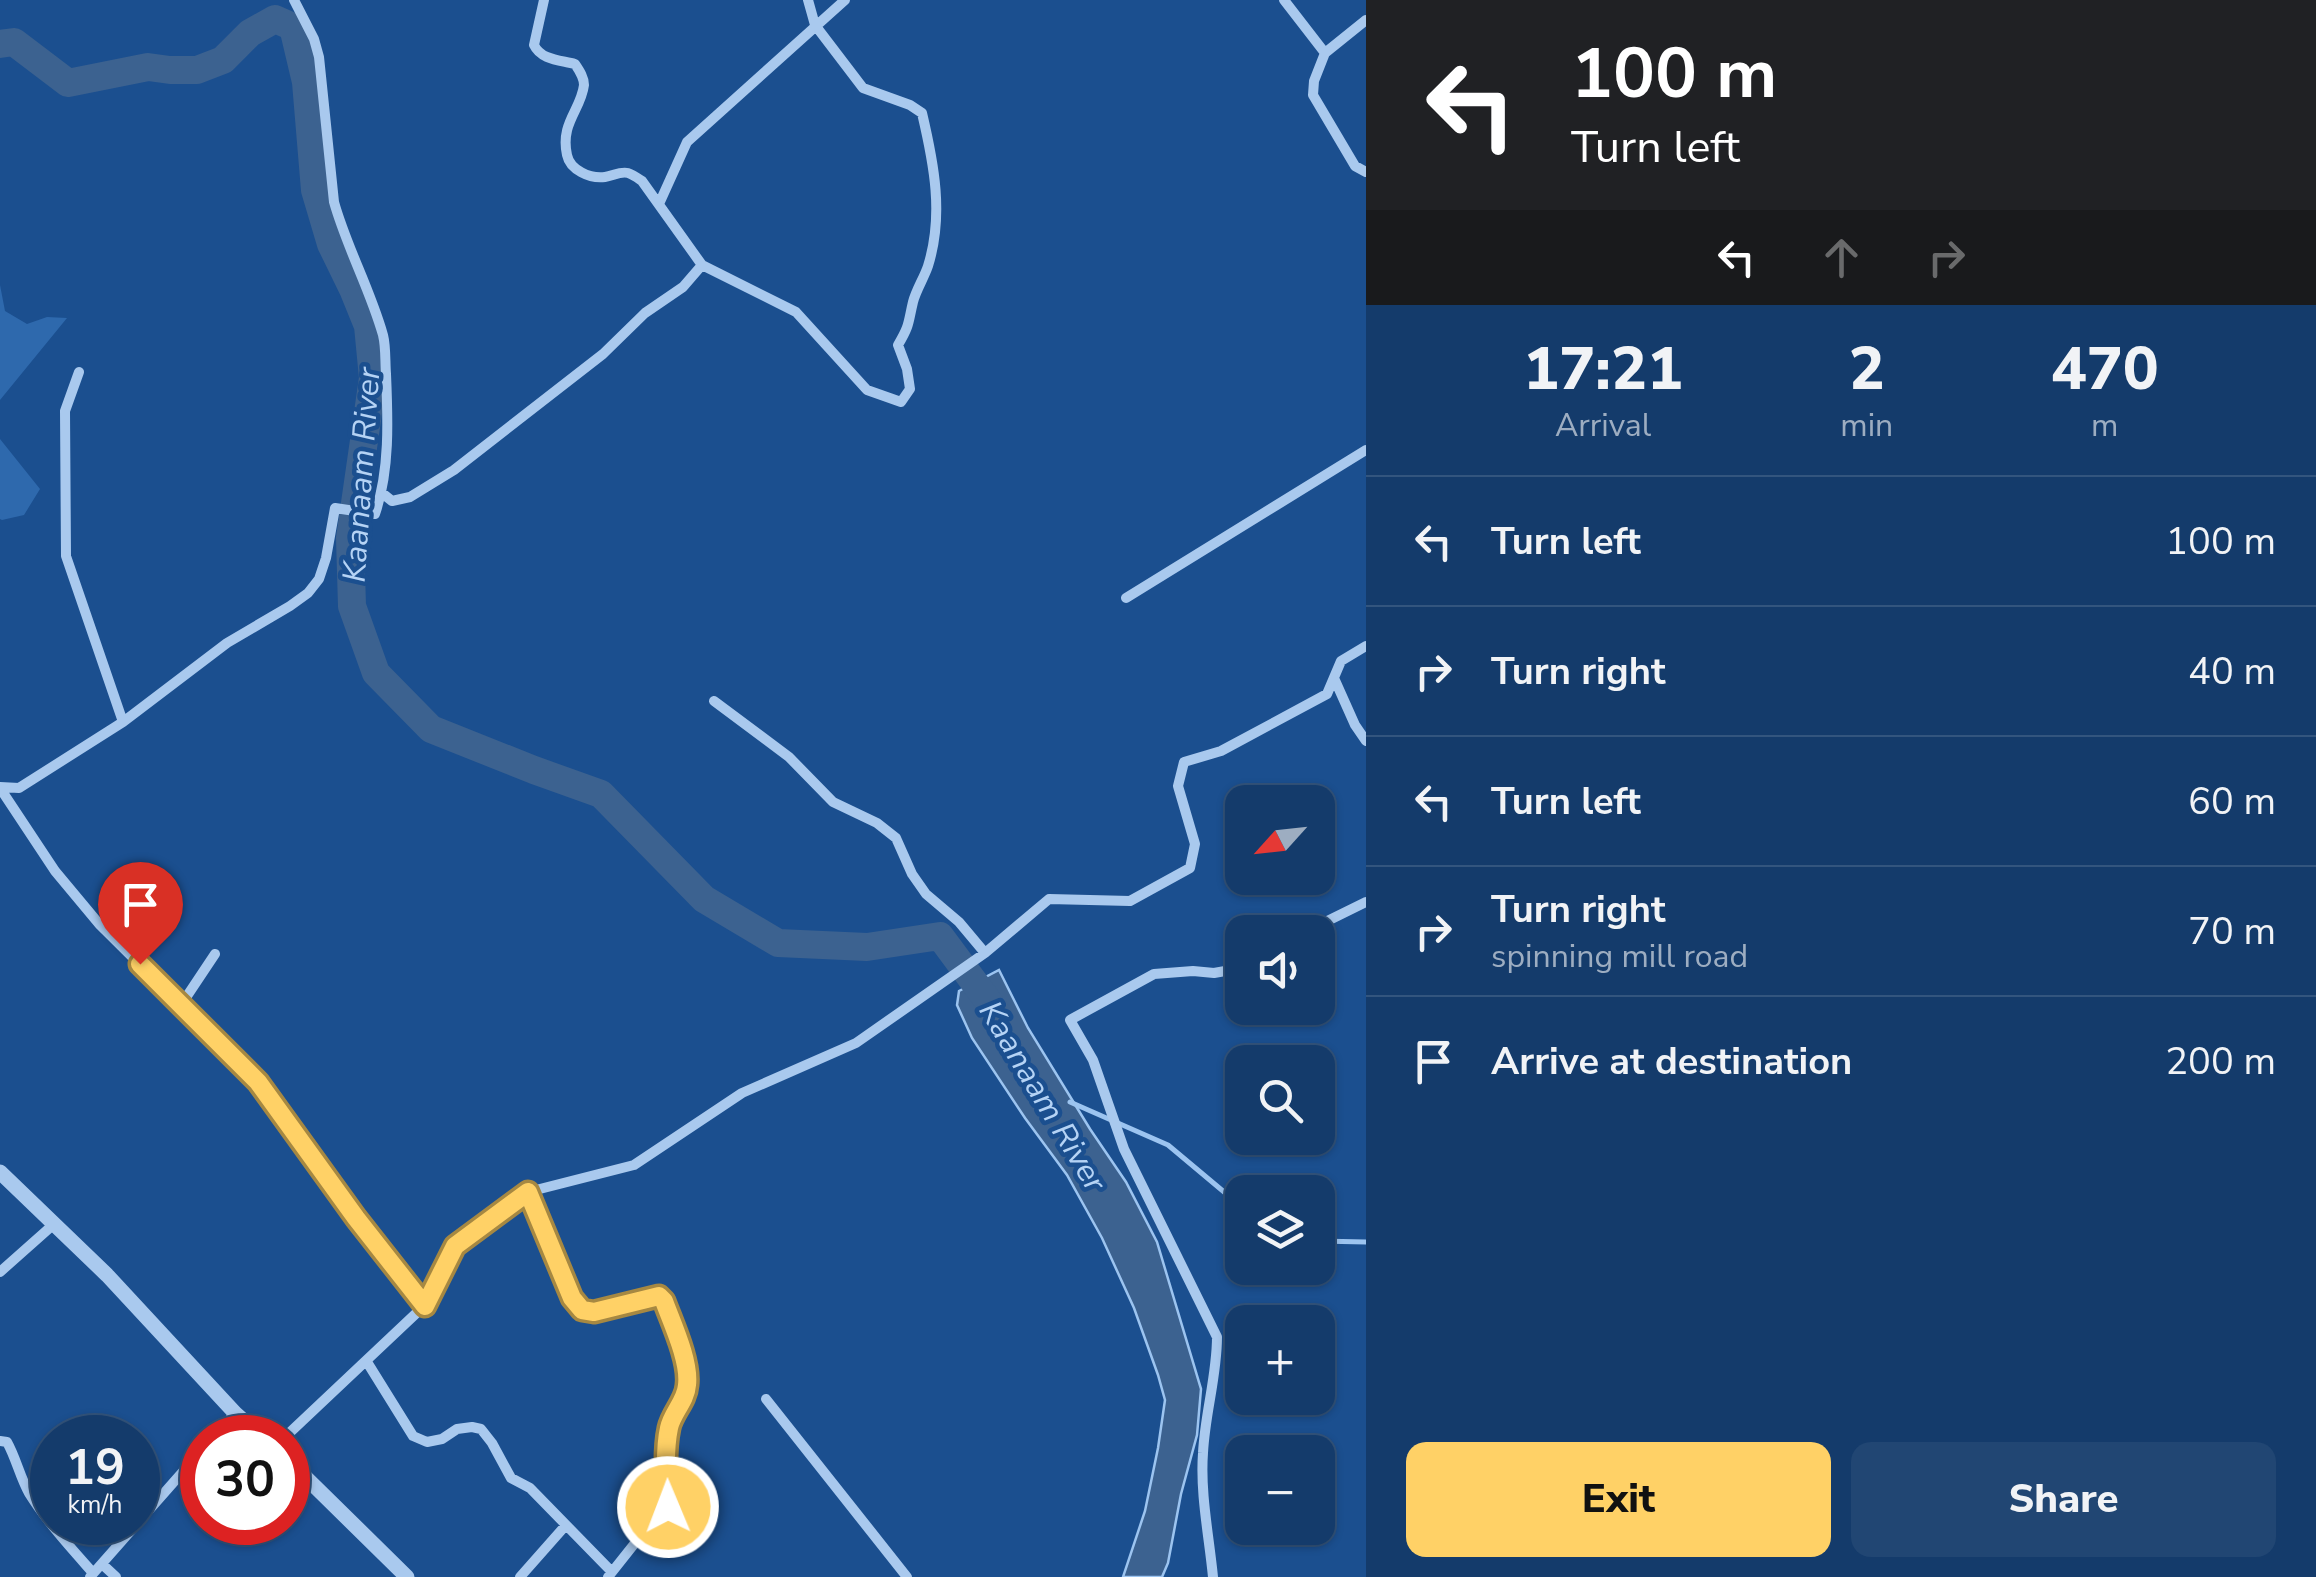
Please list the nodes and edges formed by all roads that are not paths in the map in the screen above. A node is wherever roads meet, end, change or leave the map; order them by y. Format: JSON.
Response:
{"nodes":[{"id":1,"x":294,"y":0,"type":"edge"},
{"id":2,"x":544,"y":0,"type":"edge"},
{"id":3,"x":808,"y":0,"type":"edge"},
{"id":4,"x":845,"y":0,"type":"edge"},
{"id":5,"x":1284,"y":0,"type":"edge"},
{"id":6,"x":1366,"y":20,"type":"edge"},
{"id":7,"x":816,"y":25,"type":"junction"},
{"id":8,"x":1325,"y":52,"type":"junction"},
{"id":9,"x":1366,"y":172,"type":"edge"},
{"id":10,"x":659,"y":204,"type":"junction"},
{"id":11,"x":702,"y":266,"type":"junction"},
{"id":12,"x":79,"y":372,"type":"dead end"},
{"id":13,"x":1366,"y":450,"type":"edge"},
{"id":14,"x":382,"y":492,"type":"junction"},
{"id":15,"x":1126,"y":598,"type":"dead end"},
{"id":16,"x":1366,"y":646,"type":"edge"},
{"id":17,"x":1334,"y":678,"type":"junction"},
{"id":18,"x":714,"y":701,"type":"dead end"},
{"id":19,"x":122,"y":722,"type":"junction"},
{"id":20,"x":1366,"y":740,"type":"edge"},
{"id":21,"x":0,"y":788,"type":"edge"},
{"id":22,"x":1366,"y":902,"type":"edge"},
{"id":23,"x":1335,"y":917,"type":"edge"},
{"id":24,"x":985,"y":953,"type":"junction"},
{"id":25,"x":214,"y":954,"type":"dead end"},
{"id":26,"x":1225,"y":971,"type":"edge"},
{"id":27,"x":181,"y":1005,"type":"junction"},
{"id":28,"x":0,"y":1172,"type":"edge"},
{"id":29,"x":528,"y":1192,"type":"junction"},
{"id":30,"x":54,"y":1224,"type":"junction"},
{"id":31,"x":0,"y":1272,"type":"edge"},
{"id":32,"x":425,"y":1306,"type":"junction"},
{"id":33,"x":367,"y":1362,"type":"junction"},
{"id":34,"x":766,"y":1399,"type":"dead end"},
{"id":35,"x":235,"y":1413,"type":"joint"},
{"id":36,"x":237,"y":1415,"type":"edge"},
{"id":37,"x":309,"y":1415,"type":"edge"},
{"id":38,"x":0,"y":1441,"type":"edge"},
{"id":39,"x":180,"y":1475,"type":"edge"},
{"id":40,"x":310,"y":1482,"type":"edge"},
{"id":41,"x":566,"y":1525,"type":"junction"},
{"id":42,"x":95,"y":1571,"type":"edge"},
{"id":43,"x":610,"y":1574,"type":"edge"},
{"id":44,"x":116,"y":1577,"type":"edge"},
{"id":45,"x":407,"y":1577,"type":"edge"},
{"id":46,"x":520,"y":1577,"type":"edge"},
{"id":47,"x":906,"y":1577,"type":"edge"},
{"id":48,"x":1213,"y":1577,"type":"edge"}],
"edges":[{"from":1,"to":14,"type":"street"},
{"from":2,"to":10,"type":"street"},
{"from":3,"to":7,"type":"street"},
{"from":4,"to":7,"type":"street"},
{"from":5,"to":8,"type":"street"},
{"from":6,"to":8,"type":"street"},
{"from":7,"to":10,"type":"street"},
{"from":7,"to":11,"type":"street"},
{"from":8,"to":9,"type":"street"},
{"from":10,"to":11,"type":"street"},
{"from":11,"to":14,"type":"street"},
{"from":12,"to":19,"type":"street"},
{"from":13,"to":15,"type":"street"},
{"from":14,"to":19,"type":"street"},
{"from":16,"to":17,"type":"street"},
{"from":17,"to":20,"type":"street"},
{"from":17,"to":24,"type":"street"},
{"from":18,"to":24,"type":"street"},
{"from":19,"to":21,"type":"street"},
{"from":21,"to":27,"type":"street"},
{"from":22,"to":23,"type":"street"},
{"from":24,"to":29,"type":"street"},
{"from":25,"to":27,"type":"street"},
{"from":26,"to":48,"type":"street"},
{"from":27,"to":32,"type":"street"},
{"from":28,"to":30,"type":"street"},
{"from":29,"to":32,"type":"street"},
{"from":29,"to":43,"type":"street"},
{"from":30,"to":31,"type":"street"},
{"from":30,"to":35,"type":"street"},
{"from":32,"to":33,"type":"street"},
{"from":33,"to":37,"type":"street"},
{"from":33,"to":41,"type":"street"},
{"from":34,"to":47,"type":"street"},
{"from":35,"to":36,"type":"street"},
{"from":38,"to":42,"type":"street"},
{"from":39,"to":42,"type":"street"},
{"from":40,"to":45,"type":"street"},
{"from":41,"to":43,"type":"street"},
{"from":41,"to":46,"type":"street"},
{"from":42,"to":44,"type":"street"}]}
